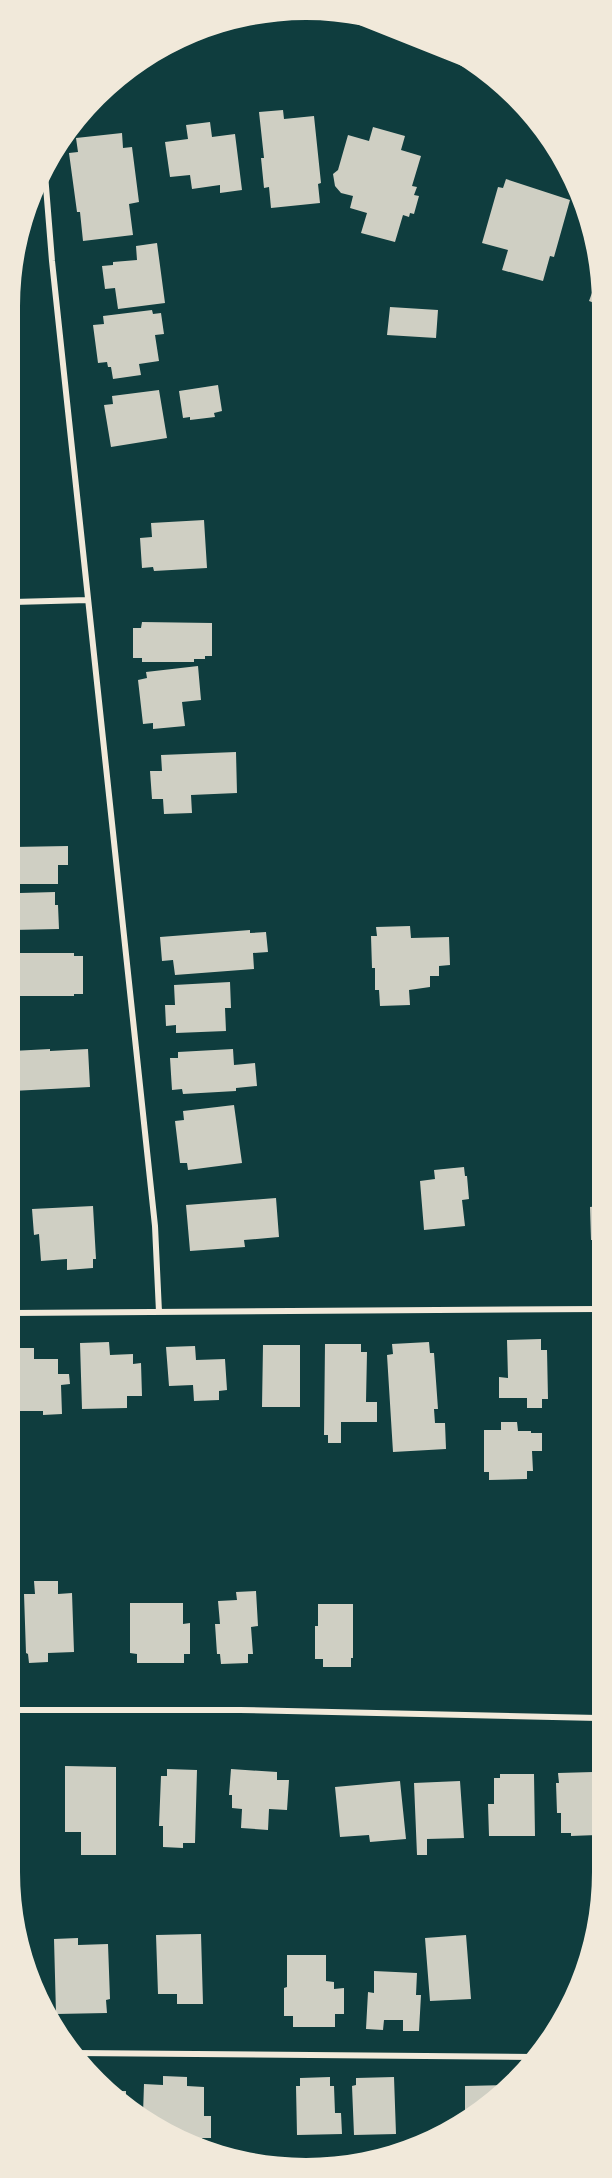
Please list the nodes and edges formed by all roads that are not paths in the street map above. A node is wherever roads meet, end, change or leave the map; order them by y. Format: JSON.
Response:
{"nodes":[{"id":1,"x":46,"y":186,"type":"edge"},
{"id":2,"x":88,"y":600,"type":"junction"},
{"id":3,"x":20,"y":602,"type":"edge"},
{"id":4,"x":592,"y":1310,"type":"edge"},
{"id":5,"x":159,"y":1312,"type":"junction"},
{"id":6,"x":20,"y":1313,"type":"edge"},
{"id":7,"x":20,"y":1710,"type":"edge"},
{"id":8,"x":592,"y":1718,"type":"edge"},
{"id":9,"x":85,"y":2053,"type":"edge"},
{"id":10,"x":524,"y":2057,"type":"edge"}],
"edges":[{"from":1,"to":2,"type":"street"},
{"from":2,"to":3,"type":"street"},
{"from":2,"to":5,"type":"street"},
{"from":4,"to":5,"type":"street"},
{"from":5,"to":6,"type":"street"},
{"from":7,"to":8,"type":"street"},
{"from":9,"to":10,"type":"street"}]}
